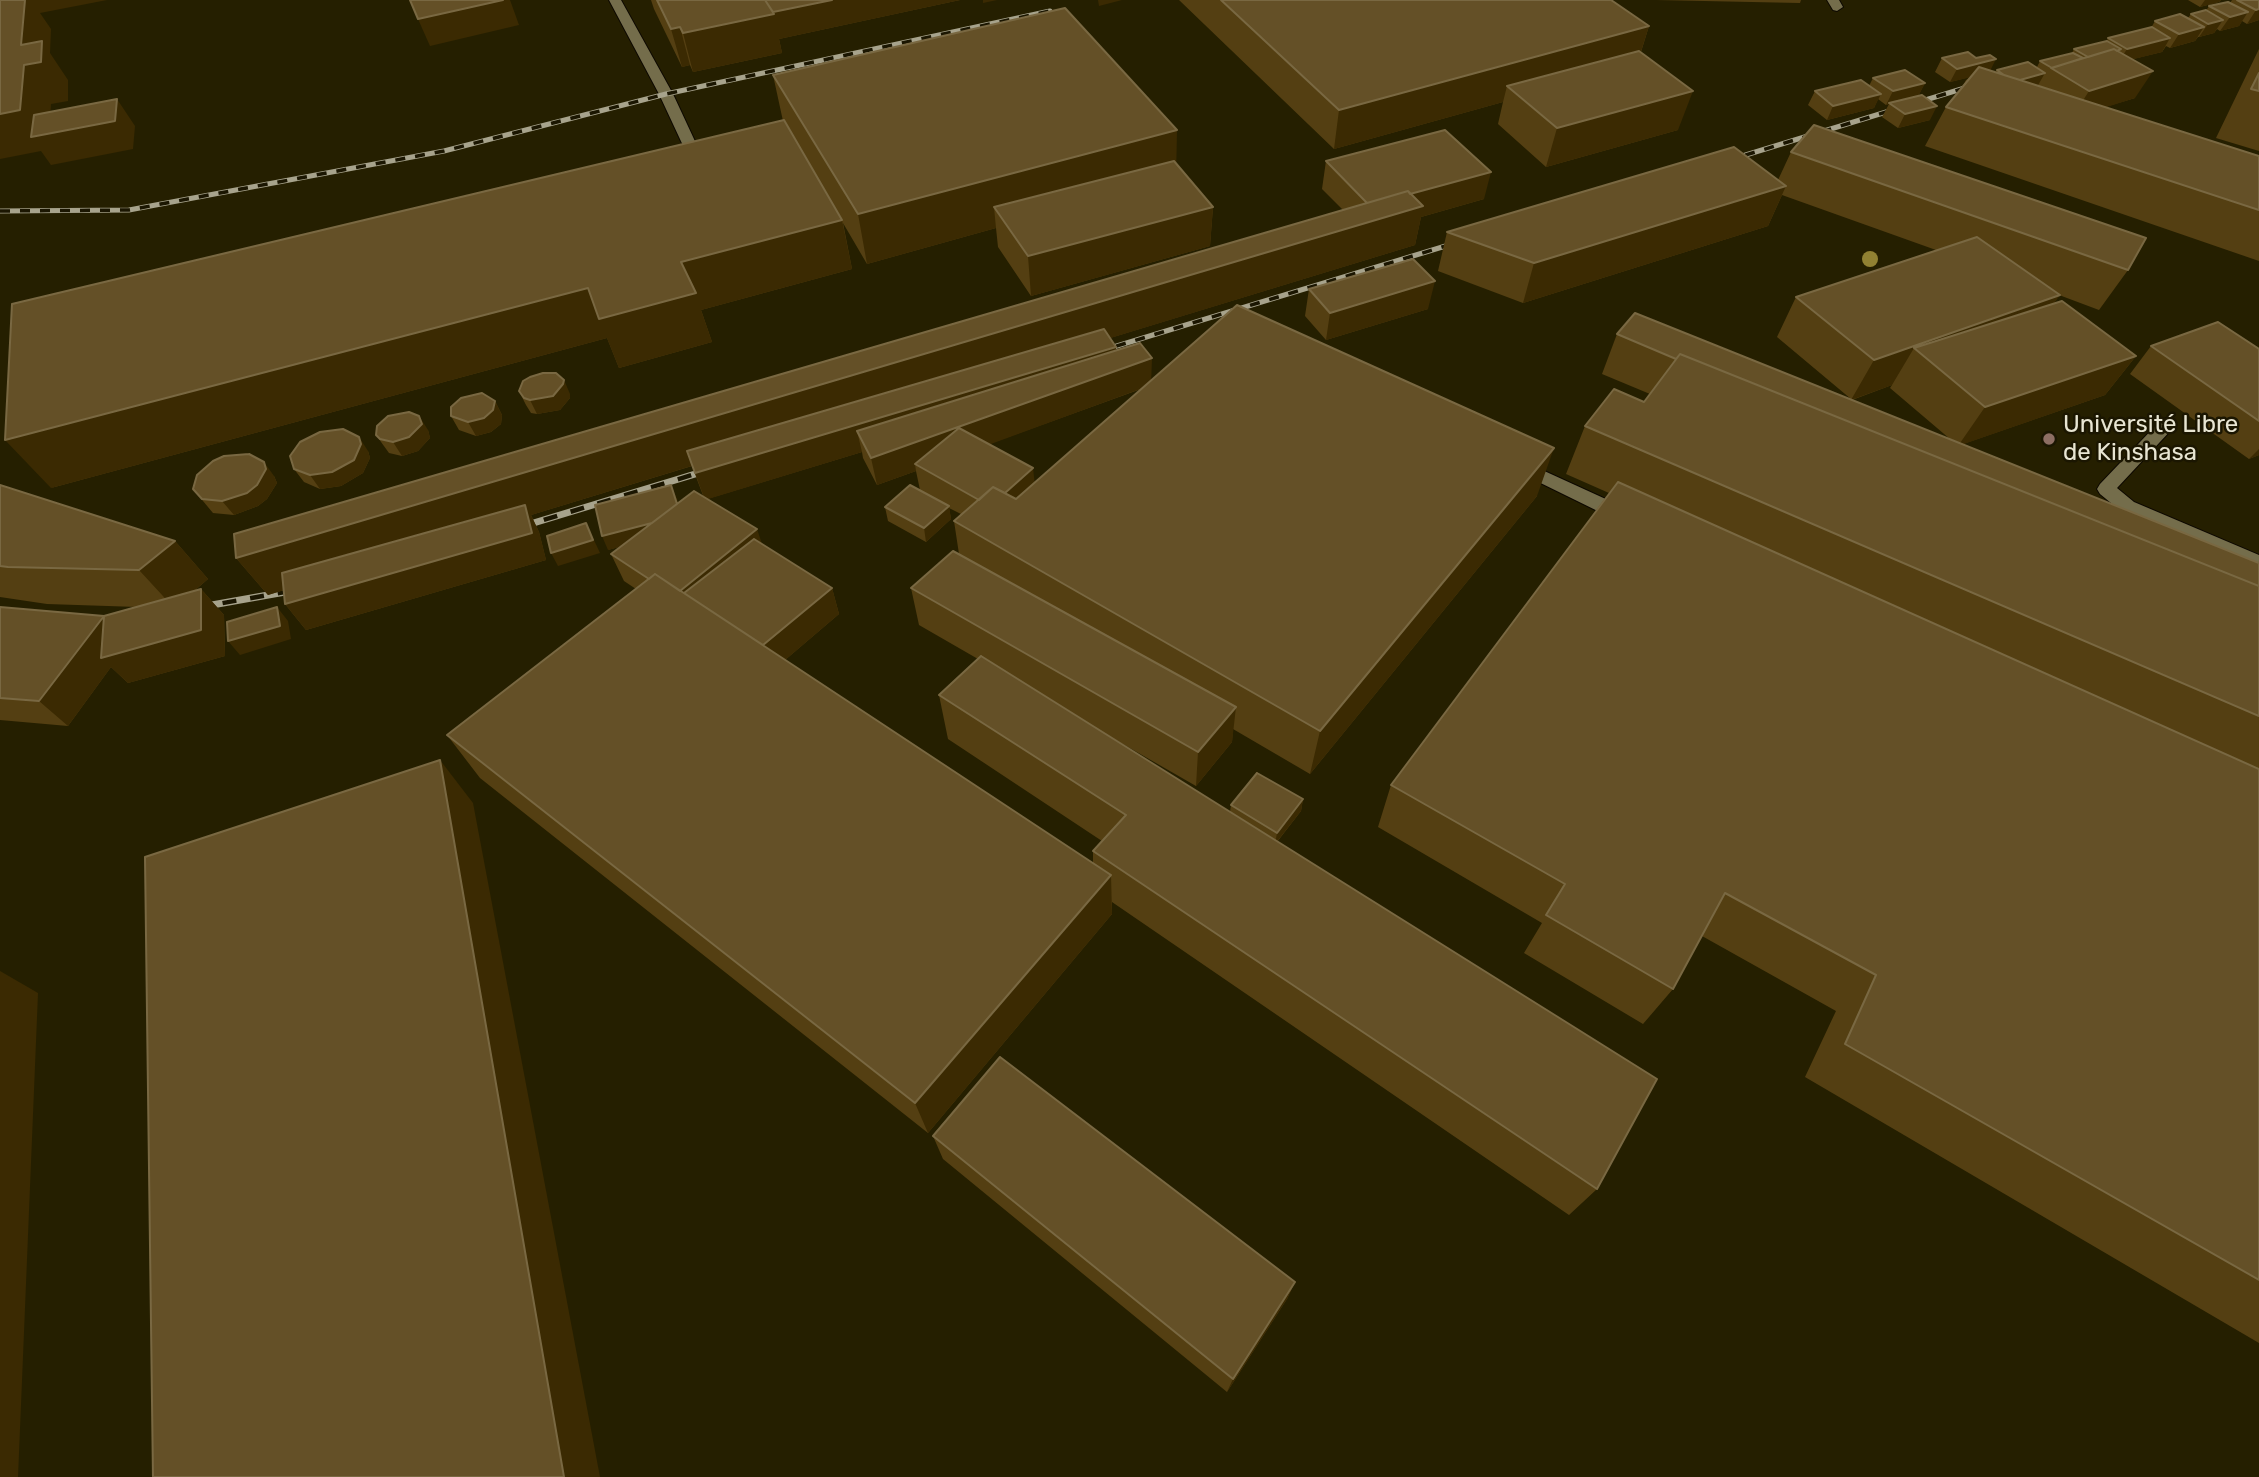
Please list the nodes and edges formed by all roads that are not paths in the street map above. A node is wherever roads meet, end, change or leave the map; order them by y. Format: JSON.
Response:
{"nodes":[{"id":1,"x":615,"y":0,"type":"edge"},
{"id":2,"x":706,"y":180,"type":"edge"},
{"id":3,"x":2167,"y":424,"type":"dead end"},
{"id":4,"x":1496,"y":455,"type":"edge"},
{"id":5,"x":1646,"y":526,"type":"edge"},
{"id":6,"x":2259,"y":563,"type":"edge"}],
"edges":[{"from":1,"to":2,"type":"lane"},
{"from":3,"to":6,"type":"lane"},
{"from":4,"to":5,"type":"lane"}]}
